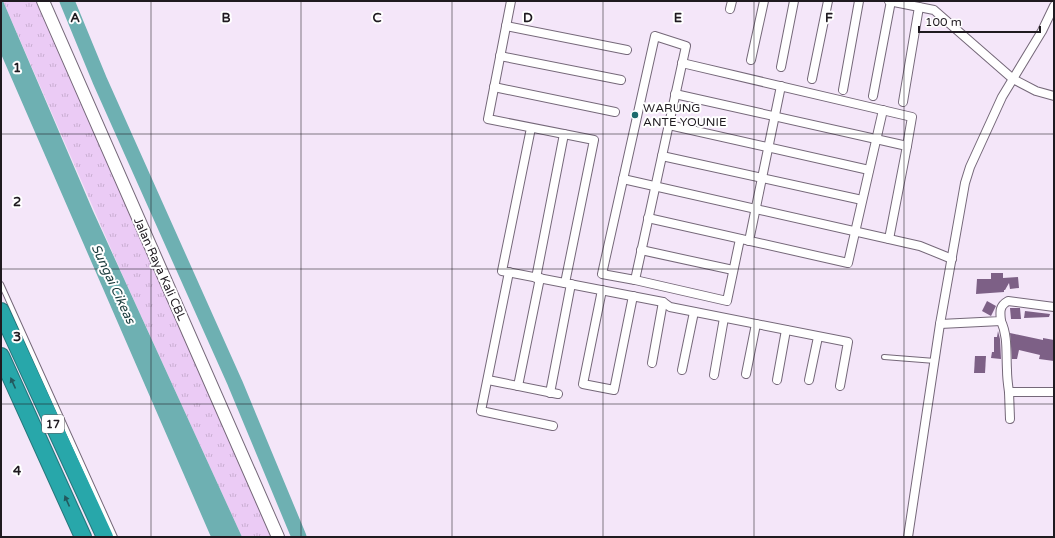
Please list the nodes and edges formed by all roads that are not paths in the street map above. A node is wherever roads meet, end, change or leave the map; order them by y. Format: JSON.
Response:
{"nodes":[{"id":1,"x":43,"y":1,"type":"edge"},
{"id":2,"x":511,"y":1,"type":"edge"},
{"id":3,"x":764,"y":1,"type":"edge"},
{"id":4,"x":794,"y":1,"type":"edge"},
{"id":5,"x":828,"y":1,"type":"edge"},
{"id":6,"x":859,"y":1,"type":"edge"},
{"id":7,"x":890,"y":1,"type":"edge"},
{"id":8,"x":906,"y":3,"type":"edge"},
{"id":9,"x":1054,"y":6,"type":"edge"},
{"id":10,"x":920,"y":7,"type":"junction"},
{"id":11,"x":506,"y":26,"type":"junction"},
{"id":12,"x":627,"y":50,"type":"dead end"},
{"id":13,"x":500,"y":56,"type":"junction"},
{"id":14,"x":751,"y":60,"type":"dead end"},
{"id":15,"x":682,"y":63,"type":"junction"},
{"id":16,"x":781,"y":66,"type":"dead end"},
{"id":17,"x":812,"y":79,"type":"dead end"},
{"id":18,"x":1013,"y":79,"type":"junction"},
{"id":19,"x":621,"y":80,"type":"dead end"},
{"id":20,"x":781,"y":86,"type":"junction"},
{"id":21,"x":494,"y":87,"type":"junction"},
{"id":22,"x":843,"y":90,"type":"dead end"},
{"id":23,"x":675,"y":94,"type":"junction"},
{"id":24,"x":873,"y":96,"type":"dead end"},
{"id":25,"x":1054,"y":96,"type":"edge"},
{"id":26,"x":903,"y":102,"type":"dead end"},
{"id":27,"x":883,"y":110,"type":"junction"},
{"id":28,"x":615,"y":112,"type":"dead end"},
{"id":29,"x":776,"y":117,"type":"junction"},
{"id":30,"x":669,"y":125,"type":"junction"},
{"id":31,"x":531,"y":128,"type":"junction"},
{"id":32,"x":564,"y":134,"type":"junction"},
{"id":33,"x":876,"y":139,"type":"junction"},
{"id":34,"x":907,"y":146,"type":"junction"},
{"id":35,"x":769,"y":147,"type":"junction"},
{"id":36,"x":662,"y":156,"type":"junction"},
{"id":37,"x":869,"y":170,"type":"junction"},
{"id":38,"x":762,"y":178,"type":"junction"},
{"id":39,"x":623,"y":179,"type":"junction"},
{"id":40,"x":655,"y":187,"type":"junction"},
{"id":41,"x":862,"y":200,"type":"junction"},
{"id":42,"x":756,"y":209,"type":"junction"},
{"id":43,"x":648,"y":218,"type":"junction"},
{"id":44,"x":855,"y":232,"type":"junction"},
{"id":45,"x":740,"y":239,"type":"junction"},
{"id":46,"x":888,"y":239,"type":"junction"},
{"id":47,"x":749,"y":241,"type":"junction"},
{"id":48,"x":641,"y":250,"type":"junction"},
{"id":49,"x":952,"y":260,"type":"junction"},
{"id":50,"x":733,"y":270,"type":"junction"},
{"id":51,"x":509,"y":272,"type":"junction"},
{"id":52,"x":538,"y":278,"type":"junction"},
{"id":53,"x":635,"y":280,"type":"junction"},
{"id":54,"x":1,"y":284,"type":"edge"},
{"id":55,"x":568,"y":284,"type":"junction"},
{"id":56,"x":602,"y":290,"type":"junction"},
{"id":57,"x":633,"y":296,"type":"junction"},
{"id":58,"x":663,"y":302,"type":"junction"},
{"id":59,"x":1054,"y":307,"type":"edge"},
{"id":60,"x":1,"y":311,"type":"edge"},
{"id":61,"x":694,"y":312,"type":"junction"},
{"id":62,"x":724,"y":318,"type":"junction"},
{"id":63,"x":1001,"y":321,"type":"junction"},
{"id":64,"x":948,"y":323,"type":"junction"},
{"id":65,"x":756,"y":324,"type":"junction"},
{"id":66,"x":786,"y":330,"type":"junction"},
{"id":67,"x":818,"y":336,"type":"junction"},
{"id":68,"x":1,"y":356,"type":"edge"},
{"id":69,"x":884,"y":357,"type":"dead end"},
{"id":70,"x":935,"y":361,"type":"junction"},
{"id":71,"x":652,"y":362,"type":"dead end"},
{"id":72,"x":682,"y":370,"type":"dead end"},
{"id":73,"x":746,"y":374,"type":"dead end"},
{"id":74,"x":714,"y":375,"type":"dead end"},
{"id":75,"x":488,"y":380,"type":"junction"},
{"id":76,"x":777,"y":380,"type":"dead end"},
{"id":77,"x":809,"y":380,"type":"dead end"},
{"id":78,"x":518,"y":386,"type":"junction"},
{"id":79,"x":840,"y":386,"type":"dead end"},
{"id":80,"x":1009,"y":392,"type":"junction"},
{"id":81,"x":1054,"y":392,"type":"edge"},
{"id":82,"x":1010,"y":419,"type":"dead end"},
{"id":83,"x":553,"y":426,"type":"dead end"},
{"id":84,"x":83,"y":537,"type":"edge"},
{"id":85,"x":105,"y":537,"type":"edge"},
{"id":86,"x":115,"y":537,"type":"edge"},
{"id":87,"x":278,"y":537,"type":"edge"},
{"id":88,"x":908,"y":537,"type":"edge"}],
"edges":[{"from":1,"to":87,"type":"main road","name":"Jalan Raya Kali CBL"},
{"from":2,"to":11,"type":"street"},
{"from":3,"to":14,"type":"street"},
{"from":4,"to":16,"type":"street"},
{"from":5,"to":17,"type":"street"},
{"from":6,"to":22,"type":"street"},
{"from":7,"to":8,"type":"street"},
{"from":7,"to":24,"type":"street"},
{"from":8,"to":10,"type":"street"},
{"from":9,"to":18,"type":"street"},
{"from":10,"to":18,"type":"street"},
{"from":10,"to":26,"type":"street"},
{"from":11,"to":12,"type":"street"},
{"from":11,"to":13,"type":"street"},
{"from":13,"to":19,"type":"street"},
{"from":13,"to":21,"type":"street"},
{"from":15,"to":20,"type":"street"},
{"from":15,"to":23,"type":"street"},
{"from":15,"to":39,"type":"street"},
{"from":18,"to":25,"type":"street"},
{"from":18,"to":49,"type":"street"},
{"from":20,"to":27,"type":"street"},
{"from":20,"to":29,"type":"street"},
{"from":21,"to":28,"type":"street"},
{"from":21,"to":31,"type":"street"},
{"from":23,"to":29,"type":"street"},
{"from":23,"to":30,"type":"street"},
{"from":27,"to":33,"type":"street"},
{"from":27,"to":34,"type":"street"},
{"from":29,"to":33,"type":"street"},
{"from":29,"to":35,"type":"street"},
{"from":30,"to":35,"type":"street"},
{"from":30,"to":36,"type":"street"},
{"from":31,"to":32,"type":"street"},
{"from":31,"to":51,"type":"street"},
{"from":32,"to":52,"type":"street"},
{"from":32,"to":55,"type":"street"},
{"from":33,"to":34,"type":"street"},
{"from":33,"to":37,"type":"street"},
{"from":34,"to":46,"type":"street"},
{"from":35,"to":37,"type":"street"},
{"from":35,"to":38,"type":"street"},
{"from":36,"to":38,"type":"street"},
{"from":36,"to":40,"type":"street"},
{"from":37,"to":41,"type":"street"},
{"from":38,"to":41,"type":"street"},
{"from":38,"to":42,"type":"street"},
{"from":39,"to":40,"type":"street"},
{"from":39,"to":53,"type":"street"},
{"from":40,"to":42,"type":"street"},
{"from":40,"to":43,"type":"street"},
{"from":41,"to":44,"type":"street"},
{"from":42,"to":44,"type":"street"},
{"from":42,"to":47,"type":"street"},
{"from":43,"to":45,"type":"street"},
{"from":43,"to":48,"type":"street"},
{"from":44,"to":46,"type":"street"},
{"from":44,"to":47,"type":"street"},
{"from":45,"to":47,"type":"street"},
{"from":45,"to":50,"type":"street"},
{"from":46,"to":49,"type":"street"},
{"from":48,"to":50,"type":"street"},
{"from":48,"to":53,"type":"street"},
{"from":49,"to":64,"type":"street"},
{"from":50,"to":53,"type":"street"},
{"from":51,"to":52,"type":"street"},
{"from":51,"to":75,"type":"street"},
{"from":52,"to":55,"type":"street"},
{"from":52,"to":78,"type":"street"},
{"from":54,"to":86,"type":"lane"},
{"from":55,"to":56,"type":"street"},
{"from":55,"to":78,"type":"street"},
{"from":56,"to":57,"type":"street"},
{"from":56,"to":57,"type":"street"},
{"from":57,"to":58,"type":"street"},
{"from":58,"to":61,"type":"street"},
{"from":58,"to":71,"type":"street"},
{"from":59,"to":63,"type":"street"},
{"from":60,"to":85,"type":"highway","number":"17"},
{"from":61,"to":62,"type":"street"},
{"from":61,"to":72,"type":"street"},
{"from":62,"to":65,"type":"street"},
{"from":62,"to":74,"type":"street"},
{"from":63,"to":64,"type":"street"},
{"from":63,"to":80,"type":"street"},
{"from":64,"to":70,"type":"street"},
{"from":65,"to":66,"type":"street"},
{"from":65,"to":73,"type":"street"},
{"from":66,"to":67,"type":"street"},
{"from":66,"to":76,"type":"street"},
{"from":67,"to":77,"type":"street"},
{"from":67,"to":79,"type":"street"},
{"from":84,"to":68,"type":"highway","number":"17","one_way":true},
{"from":69,"to":70,"type":"lane"},
{"from":70,"to":88,"type":"street"},
{"from":75,"to":78,"type":"street"},
{"from":75,"to":83,"type":"street"},
{"from":80,"to":81,"type":"street"},
{"from":80,"to":82,"type":"street"}]}
